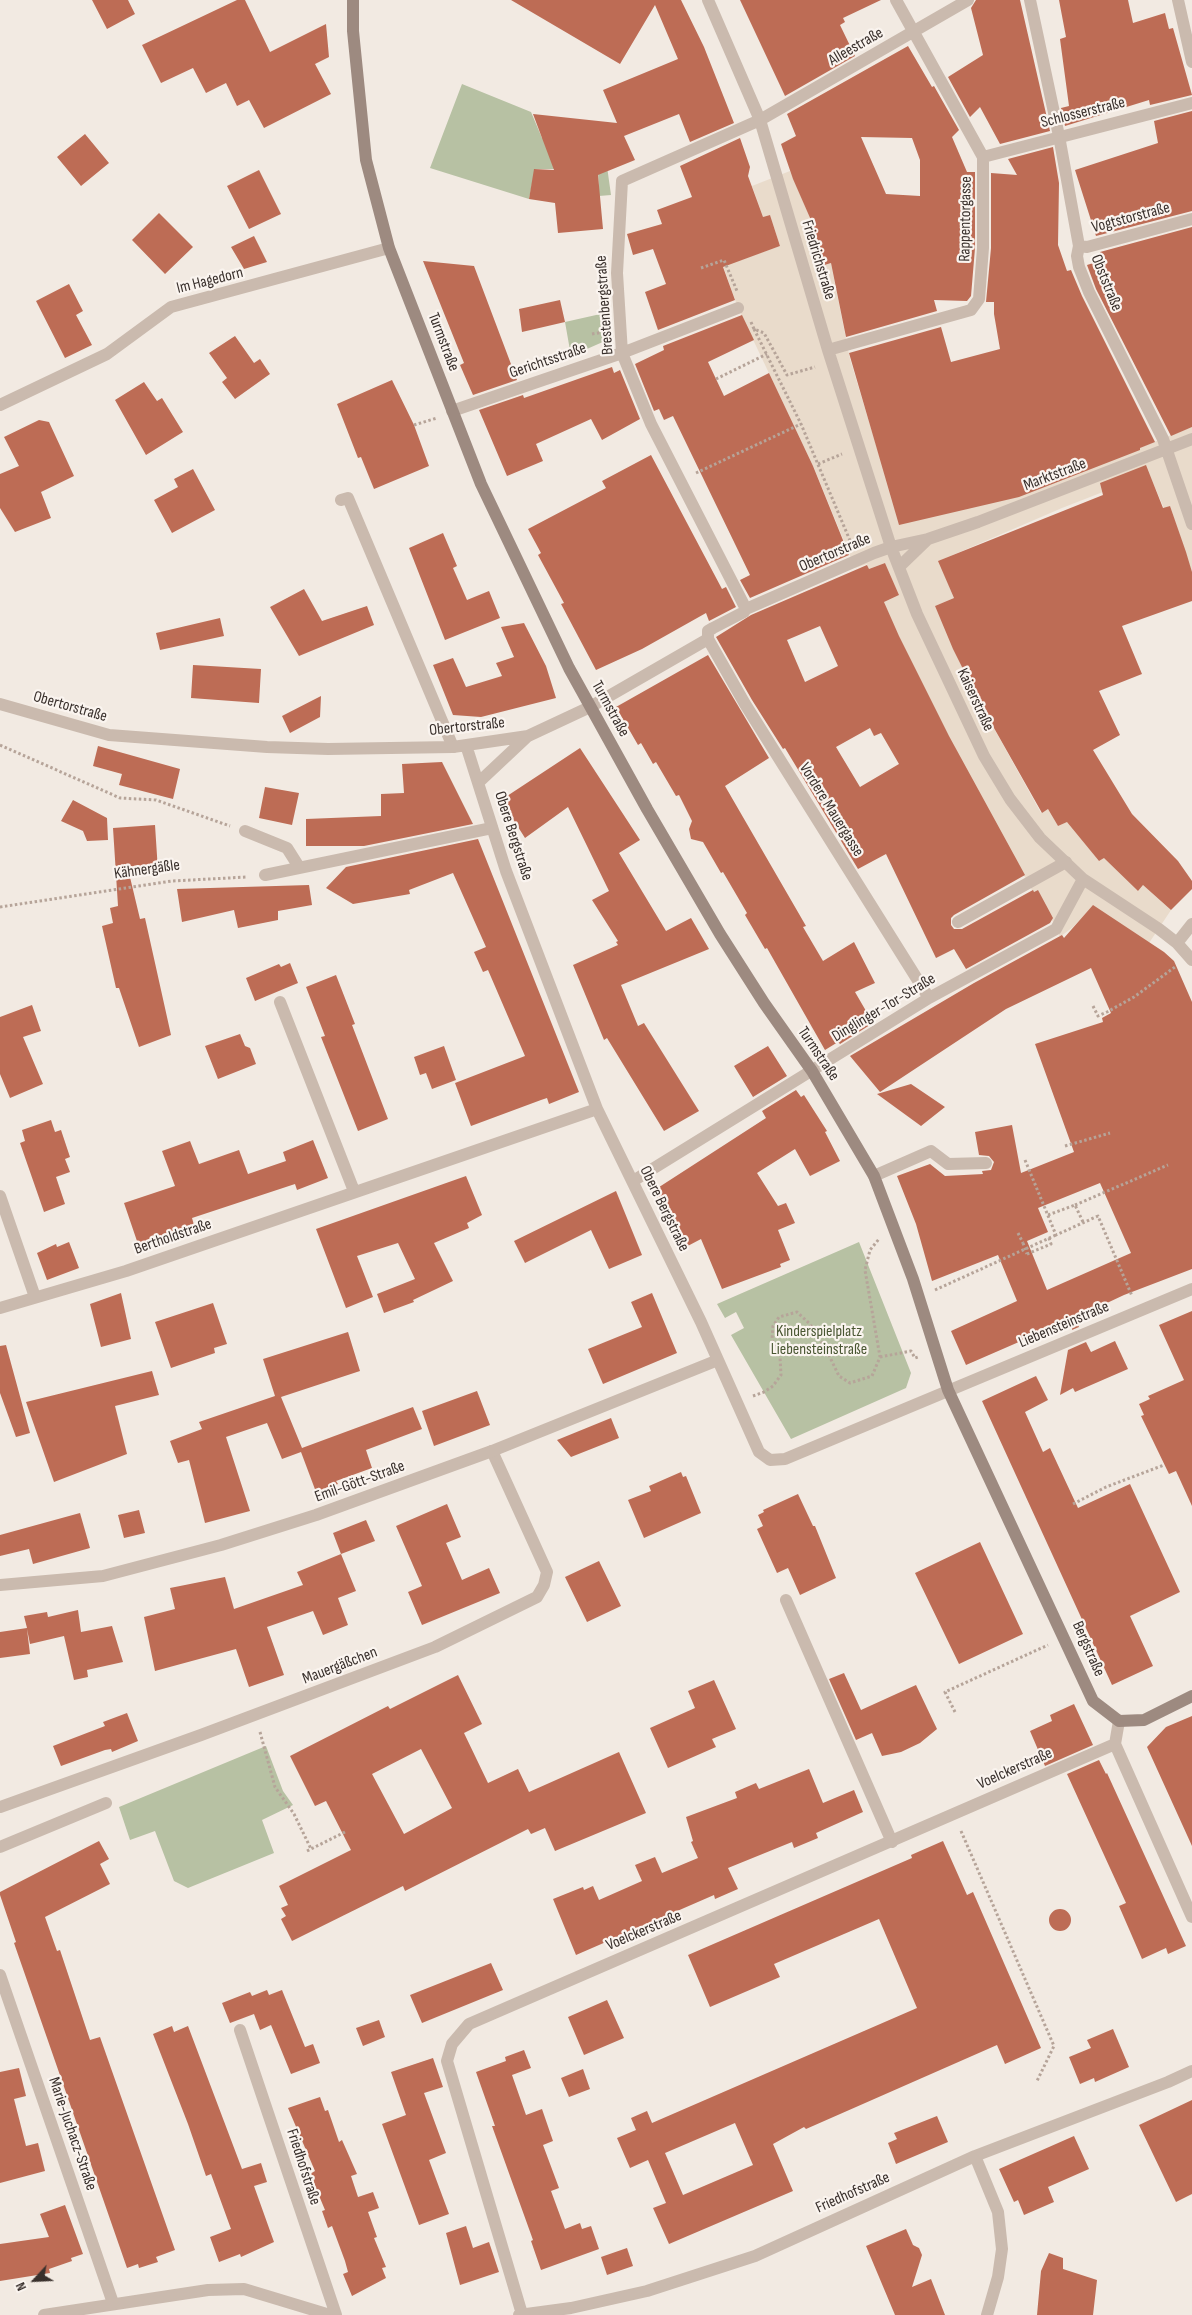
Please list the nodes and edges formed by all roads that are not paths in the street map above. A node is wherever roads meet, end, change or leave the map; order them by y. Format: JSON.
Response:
{"nodes":[{"id":1,"x":353,"y":0,"type":"edge"},
{"id":2,"x":708,"y":0,"type":"edge"},
{"id":3,"x":896,"y":0,"type":"edge"},
{"id":4,"x":968,"y":0,"type":"edge"},
{"id":5,"x":1030,"y":0,"type":"edge"},
{"id":6,"x":1178,"y":0,"type":"edge"},
{"id":7,"x":915,"y":31,"type":"junction"},
{"id":8,"x":1192,"y":62,"type":"edge"},
{"id":9,"x":1192,"y":103,"type":"edge"},
{"id":10,"x":760,"y":120,"type":"junction"},
{"id":11,"x":1059,"y":136,"type":"junction"},
{"id":12,"x":983,"y":157,"type":"junction"},
{"id":13,"x":1192,"y":219,"type":"edge"},
{"id":14,"x":1079,"y":246,"type":"junction"},
{"id":15,"x":389,"y":248,"type":"junction"},
{"id":16,"x":740,"y":307,"type":"road end"},
{"id":17,"x":622,"y":353,"type":"junction"},
{"id":18,"x":830,"y":356,"type":"junction"},
{"id":19,"x":0,"y":405,"type":"edge"},
{"id":20,"x":452,"y":411,"type":"junction"},
{"id":21,"x":1192,"y":439,"type":"edge"},
{"id":22,"x":1166,"y":449,"type":"junction"},
{"id":23,"x":341,"y":500,"type":"dead end"},
{"id":24,"x":1192,"y":524,"type":"edge"},
{"id":25,"x":887,"y":533,"type":"joint"},
{"id":26,"x":928,"y":540,"type":"junction"},
{"id":27,"x":891,"y":547,"type":"junction"},
{"id":28,"x":898,"y":567,"type":"junction"},
{"id":29,"x":746,"y":609,"type":"junction"},
{"id":30,"x":708,"y":638,"type":"junction"},
{"id":31,"x":0,"y":704,"type":"edge"},
{"id":32,"x":590,"y":706,"type":"junction"},
{"id":33,"x":528,"y":736,"type":"junction"},
{"id":34,"x":460,"y":746,"type":"junction"},
{"id":35,"x":479,"y":782,"type":"junction"},
{"id":36,"x":492,"y":828,"type":"junction"},
{"id":37,"x":244,"y":831,"type":"road end"},
{"id":38,"x":1066,"y":862,"type":"junction"},
{"id":39,"x":299,"y":867,"type":"junction"},
{"id":40,"x":265,"y":875,"type":"road end"},
{"id":41,"x":1082,"y":879,"type":"junction"},
{"id":42,"x":958,"y":922,"type":"dead end"},
{"id":43,"x":1192,"y":924,"type":"edge"},
{"id":44,"x":1177,"y":943,"type":"junction"},
{"id":45,"x":1191,"y":959,"type":"edge"},
{"id":46,"x":929,"y":998,"type":"junction"},
{"id":47,"x":280,"y":1002,"type":"dead end"},
{"id":48,"x":812,"y":1071,"type":"junction"},
{"id":49,"x":597,"y":1108,"type":"junction"},
{"id":50,"x":986,"y":1163,"type":"dead end"},
{"id":51,"x":874,"y":1176,"type":"junction"},
{"id":52,"x":633,"y":1181,"type":"junction"},
{"id":53,"x":354,"y":1190,"type":"junction"},
{"id":54,"x":0,"y":1196,"type":"edge"},
{"id":55,"x":1192,"y":1289,"type":"edge"},
{"id":56,"x":35,"y":1297,"type":"junction"},
{"id":57,"x":0,"y":1308,"type":"edge"},
{"id":58,"x":718,"y":1360,"type":"junction"},
{"id":59,"x":948,"y":1390,"type":"junction"},
{"id":60,"x":492,"y":1451,"type":"junction"},
{"id":61,"x":0,"y":1585,"type":"edge"},
{"id":62,"x":786,"y":1600,"type":"dead end"},
{"id":63,"x":1192,"y":1696,"type":"edge"},
{"id":64,"x":1119,"y":1721,"type":"junction"},
{"id":65,"x":1115,"y":1744,"type":"junction"},
{"id":66,"x":106,"y":1803,"type":"dead end"},
{"id":67,"x":0,"y":1807,"type":"edge"},
{"id":68,"x":892,"y":1842,"type":"junction"},
{"id":69,"x":0,"y":1847,"type":"edge"},
{"id":70,"x":1192,"y":1916,"type":"edge"},
{"id":71,"x":0,"y":1975,"type":"edge"},
{"id":72,"x":240,"y":2030,"type":"dead end"},
{"id":73,"x":1192,"y":2071,"type":"edge"},
{"id":74,"x":975,"y":2156,"type":"junction"},
{"id":75,"x":113,"y":2303,"type":"junction"},
{"id":76,"x":44,"y":2315,"type":"edge"},
{"id":77,"x":330,"y":2315,"type":"edge"},
{"id":78,"x":336,"y":2315,"type":"edge"},
{"id":79,"x":521,"y":2315,"type":"edge"},
{"id":80,"x":987,"y":2315,"type":"edge"}],
"edges":[{"from":1,"to":15,"type":"street","name":"Turmstraße"},
{"from":2,"to":10,"type":"street","name":"Friedrichstraße"},
{"from":3,"to":7,"type":"street","name":"Rappentorgasse"},
{"from":4,"to":7,"type":"street","name":"Alleestraße"},
{"from":5,"to":11,"type":"street","name":"Obststraße"},
{"from":6,"to":8,"type":"street"},
{"from":7,"to":10,"type":"street","name":"Alleestraße"},
{"from":7,"to":12,"type":"street","name":"Rappentorgasse"},
{"from":9,"to":11,"type":"street","name":"Schlosserstraße"},
{"from":10,"to":17,"type":"street","name":"Brestenbergstraße"},
{"from":10,"to":18,"type":"street","name":"Friedrichstraße"},
{"from":11,"to":12,"type":"street","name":"Schlosserstraße"},
{"from":11,"to":14,"type":"street","name":"Obststraße"},
{"from":12,"to":18,"type":"street","name":"Rappentorgasse"},
{"from":13,"to":14,"type":"street","name":"Vogtstorstraße"},
{"from":14,"to":22,"type":"street","name":"Obststraße"},
{"from":15,"to":19,"type":"street","name":"Im Hagedorn"},
{"from":15,"to":20,"type":"street","name":"Turmstraße"},
{"from":16,"to":17,"type":"street","name":"Gerichtsstraße"},
{"from":17,"to":20,"type":"street","name":"Gerichtsstraße"},
{"from":17,"to":29,"type":"street","name":"Brestenbergstraße"},
{"from":18,"to":25,"type":"street","name":"Friedrichstraße"},
{"from":20,"to":32,"type":"street","name":"Turmstraße"},
{"from":21,"to":22,"type":"street","name":"Marktstraße"},
{"from":22,"to":24,"type":"street","name":"Obststraße"},
{"from":22,"to":26,"type":"street","name":"Marktstraße"},
{"from":23,"to":34,"type":"street","name":"Obere Bergstraße"},
{"from":25,"to":27,"type":"street","name":"Kaiserstraße"},
{"from":26,"to":27,"type":"street","name":"Marktstraße"},
{"from":26,"to":28,"type":"street","name":"Marktstraße"},
{"from":27,"to":28,"type":"street","name":"Kaiserstraße"},
{"from":27,"to":29,"type":"street","name":"Obertorstraße"},
{"from":28,"to":38,"type":"street","name":"Kaiserstraße"},
{"from":29,"to":30,"type":"street","name":"Obertorstraße"},
{"from":30,"to":32,"type":"street","name":"Obertorstraße"},
{"from":30,"to":46,"type":"street","name":"Vordere Mauergasse"},
{"from":31,"to":34,"type":"street","name":"Obertorstraße"},
{"from":32,"to":33,"type":"street","name":"Obertorstraße"},
{"from":32,"to":48,"type":"street","name":"Turmstraße"},
{"from":33,"to":34,"type":"street","name":"Obertorstraße"},
{"from":33,"to":35,"type":"street","name":"Obere Bergstraße"},
{"from":34,"to":35,"type":"street","name":"Obere Bergstraße"},
{"from":35,"to":36,"type":"street","name":"Obere Bergstraße"},
{"from":36,"to":39,"type":"street"},
{"from":36,"to":49,"type":"street","name":"Obere Bergstraße"},
{"from":37,"to":39,"type":"street"},
{"from":38,"to":41,"type":"street","name":"Kaiserstraße"},
{"from":38,"to":42,"type":"street"},
{"from":39,"to":40,"type":"street"},
{"from":41,"to":44,"type":"street","name":"Kaiserstraße"},
{"from":41,"to":46,"type":"street","name":"Dinglinger-Tor-Straße"},
{"from":43,"to":44,"type":"street"},
{"from":44,"to":45,"type":"street","name":"Kaiserstraße"},
{"from":46,"to":48,"type":"street","name":"Dinglinger-Tor-Straße"},
{"from":47,"to":53,"type":"street"},
{"from":48,"to":51,"type":"street","name":"Turmstraße"},
{"from":48,"to":52,"type":"street","name":"Dinglinger-Tor-Straße"},
{"from":49,"to":52,"type":"street","name":"Obere Bergstraße"},
{"from":49,"to":53,"type":"street","name":"Bertholdstraße"},
{"from":50,"to":51,"type":"street"},
{"from":51,"to":59,"type":"street","name":"Turmstraße"},
{"from":52,"to":58,"type":"street","name":"Obere Bergstraße"},
{"from":53,"to":56,"type":"street","name":"Bertholdstraße"},
{"from":54,"to":56,"type":"street"},
{"from":55,"to":59,"type":"street","name":"Liebensteinstraße"},
{"from":56,"to":57,"type":"street","name":"Bertholdstraße"},
{"from":58,"to":59,"type":"street","name":"Obere Bergstraße"},
{"from":58,"to":60,"type":"street","name":"Emil-Gött-Straße"},
{"from":59,"to":64,"type":"street","name":"Bergstraße"},
{"from":60,"to":61,"type":"street","name":"Emil-Gött-Straße"},
{"from":60,"to":67,"type":"street","name":"Mauergäßchen"},
{"from":62,"to":68,"type":"street"},
{"from":63,"to":64,"type":"street"},
{"from":64,"to":65,"type":"street"},
{"from":65,"to":68,"type":"street","name":"Voelckerstraße"},
{"from":65,"to":70,"type":"street"},
{"from":66,"to":69,"type":"street"},
{"from":68,"to":79,"type":"street","name":"Voelckerstraße"},
{"from":71,"to":75,"type":"street","name":"Marie-Juchacz-Straße"},
{"from":72,"to":78,"type":"street","name":"Friedhofstraße"},
{"from":73,"to":74,"type":"street","name":"Friedhofstraße"},
{"from":74,"to":79,"type":"street","name":"Friedhofstraße"},
{"from":74,"to":80,"type":"street"},
{"from":75,"to":76,"type":"street"},
{"from":75,"to":77,"type":"street"}]}
